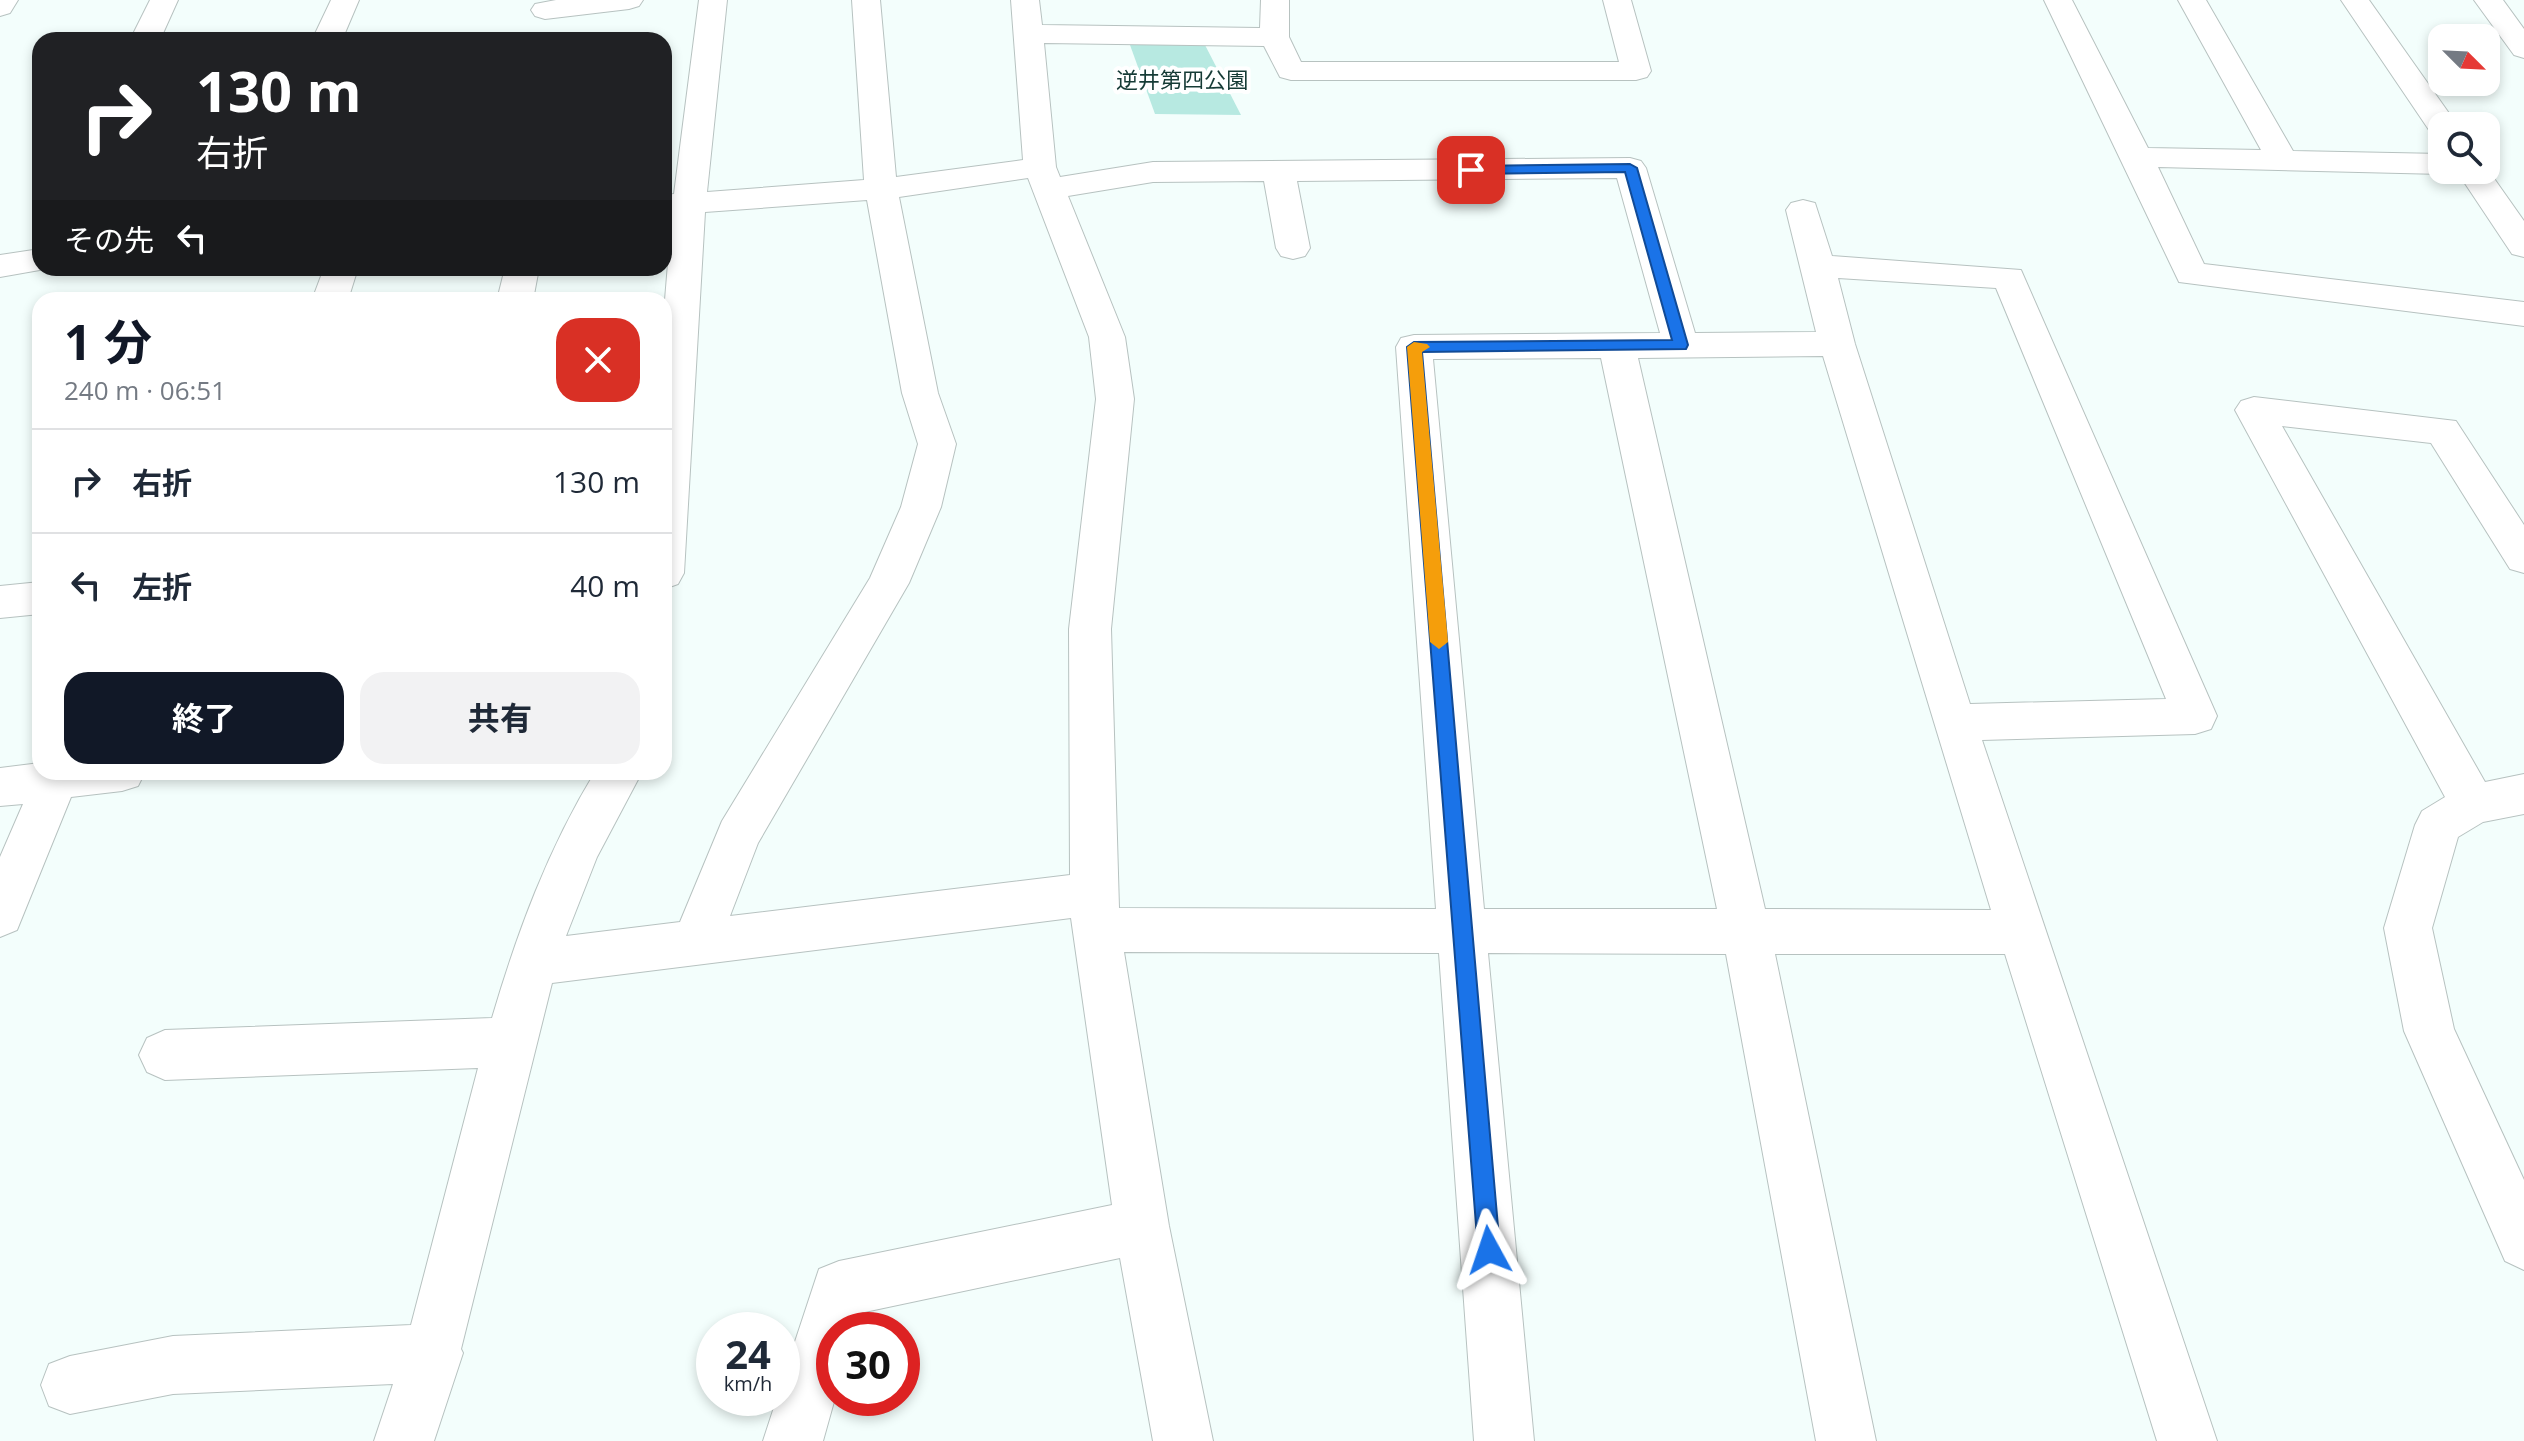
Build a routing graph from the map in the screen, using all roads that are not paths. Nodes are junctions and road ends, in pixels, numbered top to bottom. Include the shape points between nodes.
1 (4, 0) edge
2 (164, 0) edge
3 (345, 0) edge
4 (629, 0) edge
5 (713, 0) edge
6 (866, 0) edge
7 (1275, 0) edge
8 (1617, 0) edge
9 (2058, 0) edge
10 (2192, 0) edge
11 (2355, 0) edge
12 (2488, 0) edge
13 (538, 5) edge
14 (0, 7) edge
15 (1027, 17) edge
16 (149, 32) edge
17 (331, 32) edge
18 (564, 32) edge
19 (1274, 37) junction
20 (2524, 49) edge
21 (2432, 112) edge
22 (2137, 157) junction
23 (2283, 161) junction
24 (2428, 164) edge
25 (1279, 172) junction
26 (1043, 178) junction
27 (2482, 184) edge
28 (881, 189) junction
29 (677, 204) edge
30 (1803, 210) dead end
31 (2524, 246) edge
32 (1293, 248) dead end
33 (32, 261) edge
34 (0, 266) edge
35 (1817, 266) junction
36 (2524, 314) edge
37 (1837, 344) junction
38 (1681, 345) junction
39 (672, 346) edge
40 (1617, 346) junction
41 (2524, 558) edge
42 (32, 599) edge
43 (0, 602) edge
44 (1954, 723) junction
45 (55, 780) joint
46 (614, 780) edge
47 (0, 787) edge
48 (2524, 794) edge
49 (2473, 804) junction
50 (1095, 912) junction
51 (0, 915) edge
52 (1464, 931) junction
53 (1746, 932) junction
54 (2022, 932) junction
55 (696, 943) junction
56 (532, 963) junction
57 (510, 1042) junction
58 (165, 1055) dead end
59 (2508, 1171) edge
60 (1142, 1226) junction
61 (2524, 1242) edge
62 (434, 1353) junction
63 (70, 1385) dead end
64 (404, 1441) edge
65 (793, 1441) edge
66 (1183, 1441) edge
67 (1504, 1441) edge
68 (1846, 1441) edge
69 (2187, 1441) edge

1 - 14 street
2 - 16 street
3 - 17 street
4 - 13 street
5 - 29 street
6 - 28 street
7 - 19 street
8 - 19 street via 1636,71 1291,71
9 - 22 street
10 - 23 street
11 - 21 street
12 - 20 street
13 - 18 street via 565,26
15 - 19 street
15 - 26 street
22 - 23 street
22 - 36 street via 2191,274
23 - 24 street
25 - 26 street
25 - 32 street
25 - 38 street via 1630,168
26 - 28 street
26 - 50 street via 1107,337 1115,399 1090,629
27 - 31 street
28 - 29 street
28 - 55 street via 920,393 937,444 921,507 888,583 738,835
29 - 39 street
30 - 35 street
33 - 34 street
35 - 37 street
35 - 44 street via 2009,278 2195,716
37 - 38 street
37 - 44 street
38 - 40 street
40 - 52 street via 1414,347
40 - 53 street
41 - 49 street via 2443,431 2254,410
42 - 43 street
44 - 54 street
45 - 47 street
45 - 51 street
46 - 56 street via 590,817
48 - 49 street
49 - 59 street via 2438,825 2408,928 2429,1031
50 - 52 street
50 - 55 street
50 - 60 street
52 - 53 street
52 - 67 street
53 - 54 street
53 - 68 street
54 - 69 street
55 - 56 street
56 - 57 street
57 - 58 street
57 - 62 street
59 - 61 street
60 - 65 street via 839,1289
60 - 66 street
62 - 63 street via 173,1365
62 - 64 street

